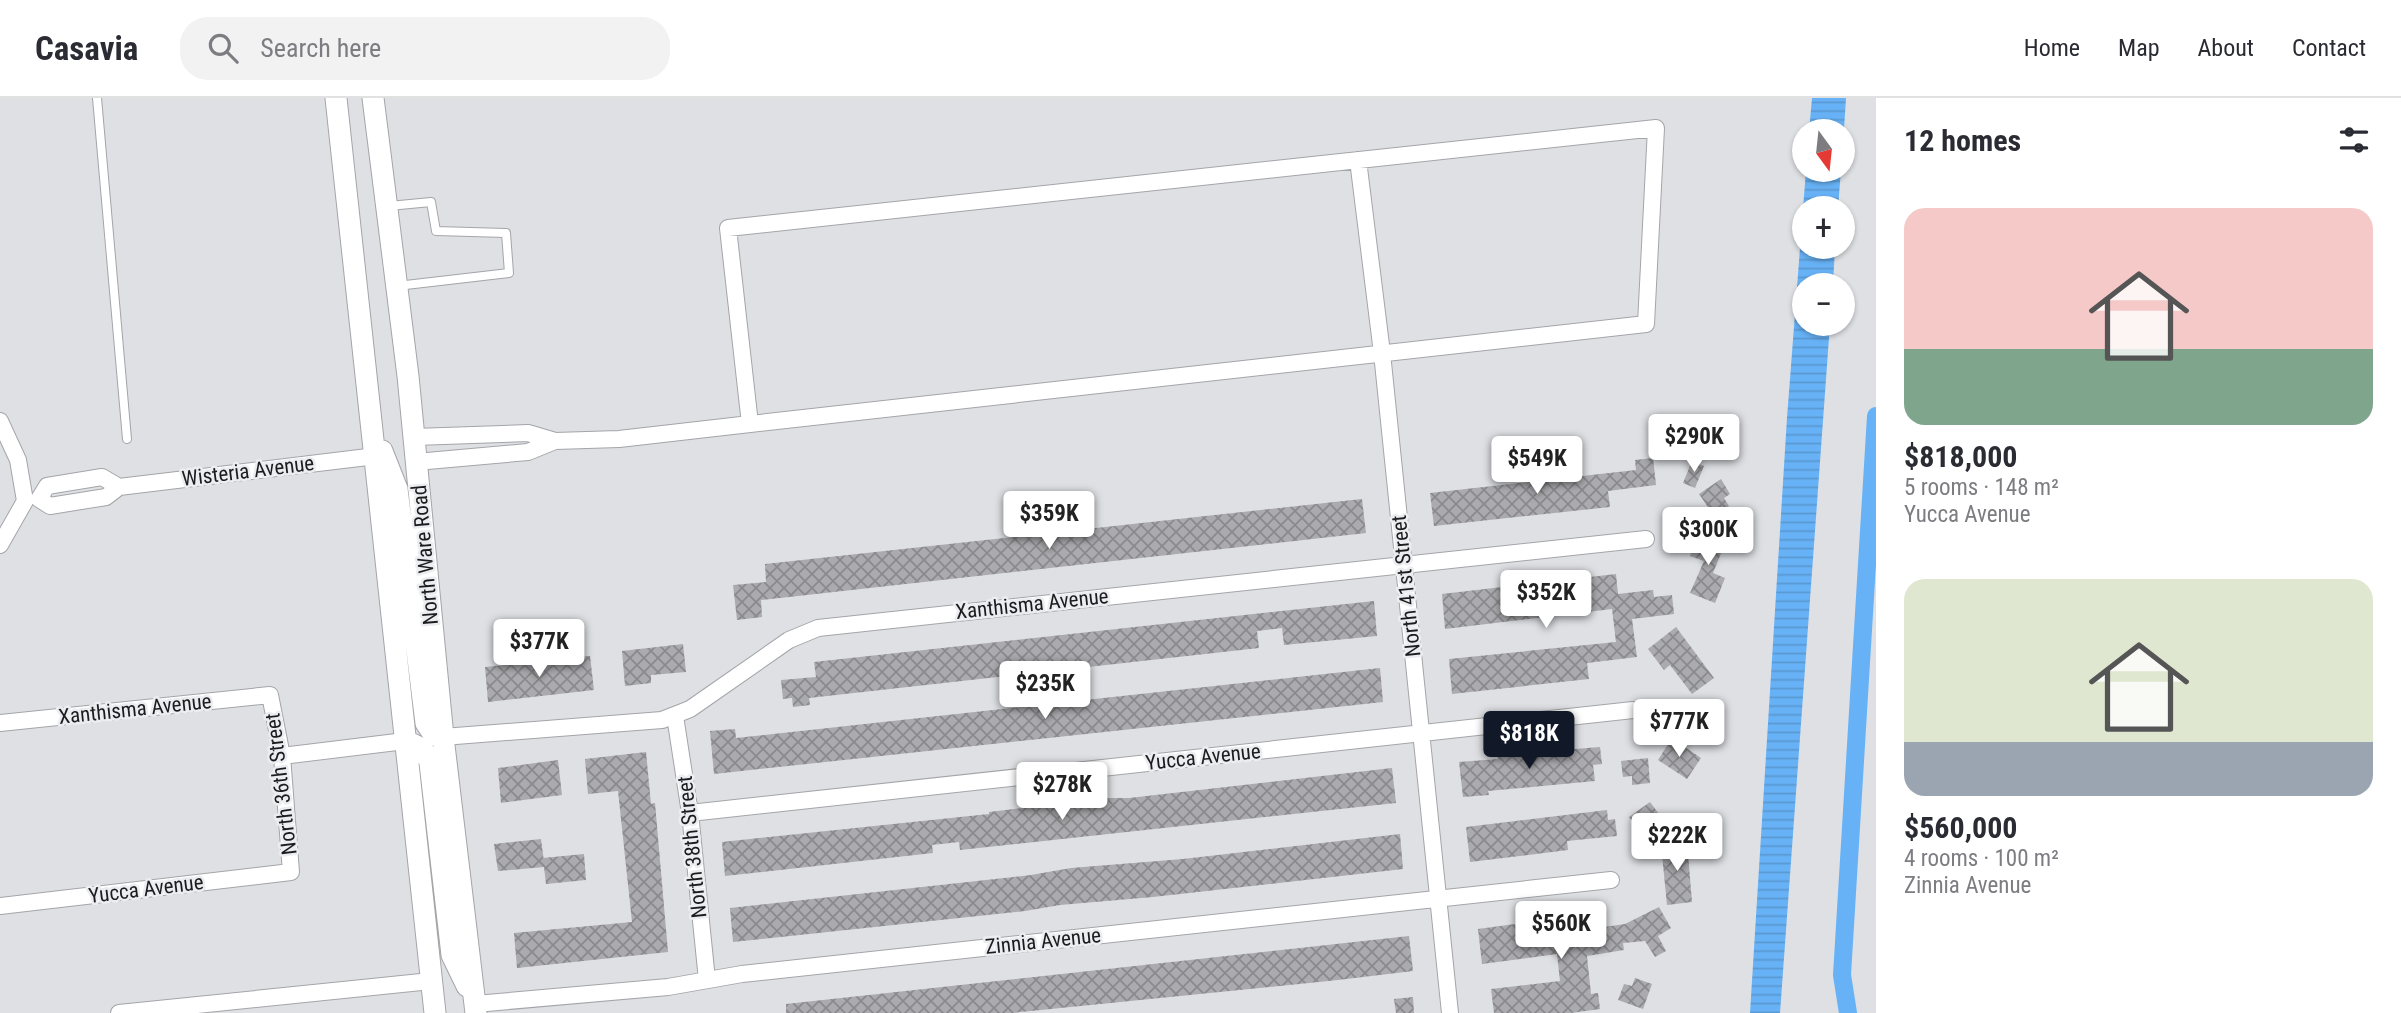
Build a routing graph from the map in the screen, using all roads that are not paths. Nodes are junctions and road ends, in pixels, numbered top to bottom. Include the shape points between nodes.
1 (97, 98) edge
2 (336, 98) edge
3 (373, 98) edge
4 (1358, 160) junction
5 (387, 206) junction
6 (397, 286) junction
7 (1382, 353) junction
8 (0, 421) edge
9 (750, 424) junction
10 (373, 427) junction
11 (482, 435) junction
12 (414, 437) junction
13 (127, 439) dead end
14 (555, 441) junction
15 (376, 456) junction
16 (482, 456) junction
17 (416, 461) junction
18 (32, 500) junction
19 (1646, 539) dead end
20 (0, 545) edge
21 (1404, 564) junction
22 (270, 695) joint
23 (1633, 710) dead end
24 (675, 716) junction
25 (0, 723) edge
26 (1422, 734) junction
27 (443, 737) junction
28 (405, 741) junction
29 (282, 756) junction
30 (690, 813) junction
31 (291, 872) joint
32 (1611, 880) dead end
33 (1437, 899) junction
34 (0, 906) edge
35 (707, 980) junction
36 (431, 981) junction
37 (475, 1009) edge
38 (119, 1013) edge
39 (435, 1013) edge
40 (1450, 1013) edge

1 - 13 lane
2 - 10 main road, North Ware Road
3 - 5 main road, North Ware Road
4 - 7 street, North 41st Street
4 - 7 street via 1656,128 1646,324
4 - 9 street via 727,228
5 - 6 main road, North Ware Road
5 - 6 lane via 432,202 436,231 506,233 509,273
6 - 12 main road, North Ware Road
7 - 9 street
7 - 21 street, North 41st Street
8 - 18 street
9 - 14 street via 619,439
10 - 15 main road, North Ware Road
10 - 27 main road via 397,489 426,723 434,735
11 - 12 street
11 - 14 street via 528,433
11 - 16 street
12 - 17 main road, North Ware Road
14 - 16 street via 528,453
15 - 18 street, Wisteria Avenue via 119,487 102,477 47,486
15 - 28 main road, North Ware Road
16 - 17 street
17 - 27 main road, North Ware Road
18 - 20 street
19 - 21 street, Xanthisma Avenue
21 - 24 street, Xanthisma Avenue via 818,628 789,640
21 - 26 street, North 41st Street
22 - 25 street, Xanthisma Avenue
22 - 29 street, North 36th Street
23 - 26 street, Yucca Avenue
24 - 27 street, Xanthisma Avenue
24 - 30 street, North 38th Street
26 - 30 street, Yucca Avenue
26 - 33 street, North 41st Street
27 - 37 main road, North Ware Road
28 - 29 street
28 - 36 main road, North Ware Road
28 - 37 main road via 428,755 452,955
29 - 31 street, North 36th Street
30 - 35 street, North 38th Street
31 - 34 street, Yucca Avenue
32 - 33 street, Zinnia Avenue
33 - 35 street, Zinnia Avenue
33 - 40 street, North 41st Street
35 - 37 street, Zinnia Avenue
36 - 38 street
36 - 39 main road, North Ware Road

